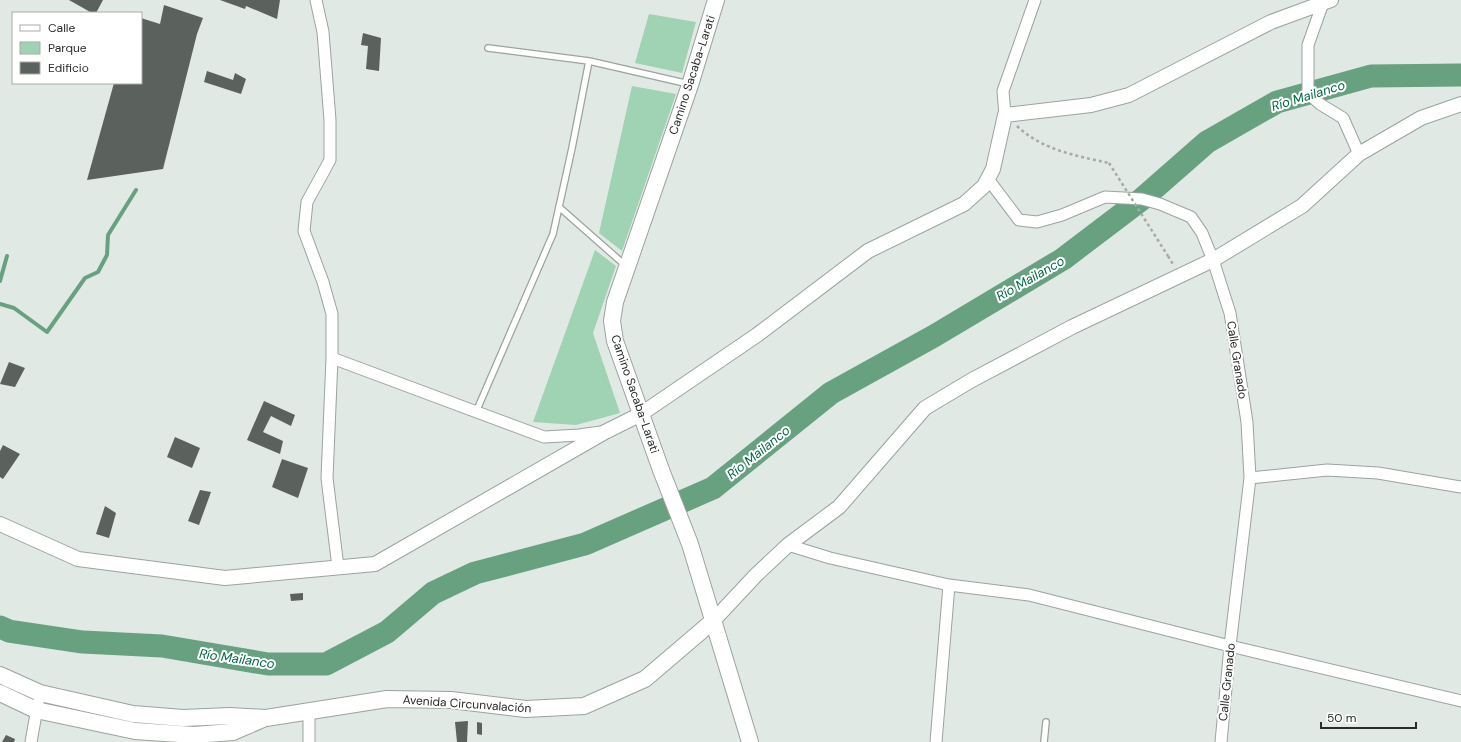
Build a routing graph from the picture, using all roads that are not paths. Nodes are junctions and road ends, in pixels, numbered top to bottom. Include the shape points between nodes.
1 (316, 0) edge
2 (716, 0) edge
3 (1035, 0) edge
4 (1326, 1) edge
5 (488, 48) dead end
6 (589, 61) junction
7 (690, 84) junction
8 (1461, 104) edge
9 (1005, 115) junction
10 (1359, 154) junction
11 (988, 179) junction
12 (559, 207) junction
13 (1213, 260) junction
14 (627, 267) junction
15 (332, 358) junction
16 (476, 412) junction
17 (641, 414) junction
18 (604, 432) junction
19 (1250, 478) junction
20 (1461, 487) edge
21 (0, 524) edge
22 (788, 545) junction
23 (338, 567) junction
24 (950, 585) junction
25 (713, 621) junction
26 (1230, 646) junction
27 (0, 675) edge
28 (0, 693) edge
29 (40, 693) junction
30 (1461, 701) edge
31 (36, 710) junction
32 (309, 711) junction
33 (266, 718) junction
34 (1046, 722) dead end
35 (31, 742) edge
36 (309, 742) edge
37 (750, 742) edge
38 (936, 742) edge
39 (1044, 742) edge
40 (1221, 742) edge

1 - 15 street via 323,32 330,120 330,160 307,202 304,231 332,314
2 - 7 main road, Camino Sacaba-Larati
3 - 9 street via 1003,91
4 - 9 street via 1271,22 1129,96 1091,104
4 - 10 street via 1308,45 1308,93 1343,118
5 - 6 lane
6 - 7 lane
6 - 12 lane
7 - 14 main road, Camino Sacaba-Larati
8 - 10 street via 1421,118
9 - 11 street via 993,169
10 - 13 street via 1302,206
11 - 13 street, Calle Granado via 1018,220 1037,222 1062,215 1105,196 1160,204 1191,217 1202,233
11 - 17 street via 964,204 868,251 757,335
12 - 14 lane
12 - 16 lane via 553,234
13 - 19 street, Calle Granado via 1230,313 1247,422
13 - 22 street via 1072,327 925,408 840,507
14 - 17 main road, Camino Sacaba-Larati via 615,302 612,321 615,341
15 - 16 street
15 - 23 street via 327,478
16 - 18 street via 544,437
17 - 18 street
17 - 25 main road, Camino Sacaba-Larati via 690,544
18 - 23 street via 375,564
19 - 20 street via 1327,470 1378,473
19 - 26 street, Calle Granado
21 - 23 street via 78,559 225,578
22 - 24 street via 830,558
22 - 25 street
24 - 26 street via 1029,595
24 - 38 street
25 - 32 main road, Avenida Circunvalación via 645,679 584,706 526,709 451,700 387,699
25 - 37 main road, Camino Sacaba-Larati
26 - 30 street
26 - 40 street, Calle Granado
27 - 29 main road, Avenida Circunvalación
28 - 31 main road, Avenida Circunvalación
29 - 31 street
29 - 33 main road, Avenida Circunvalación via 133,714 183,718
31 - 33 main road, Avenida Circunvalación via 135,731 194,735 233,732
31 - 35 street
32 - 33 main road, Avenida Circunvalación
32 - 36 street
34 - 39 lane

